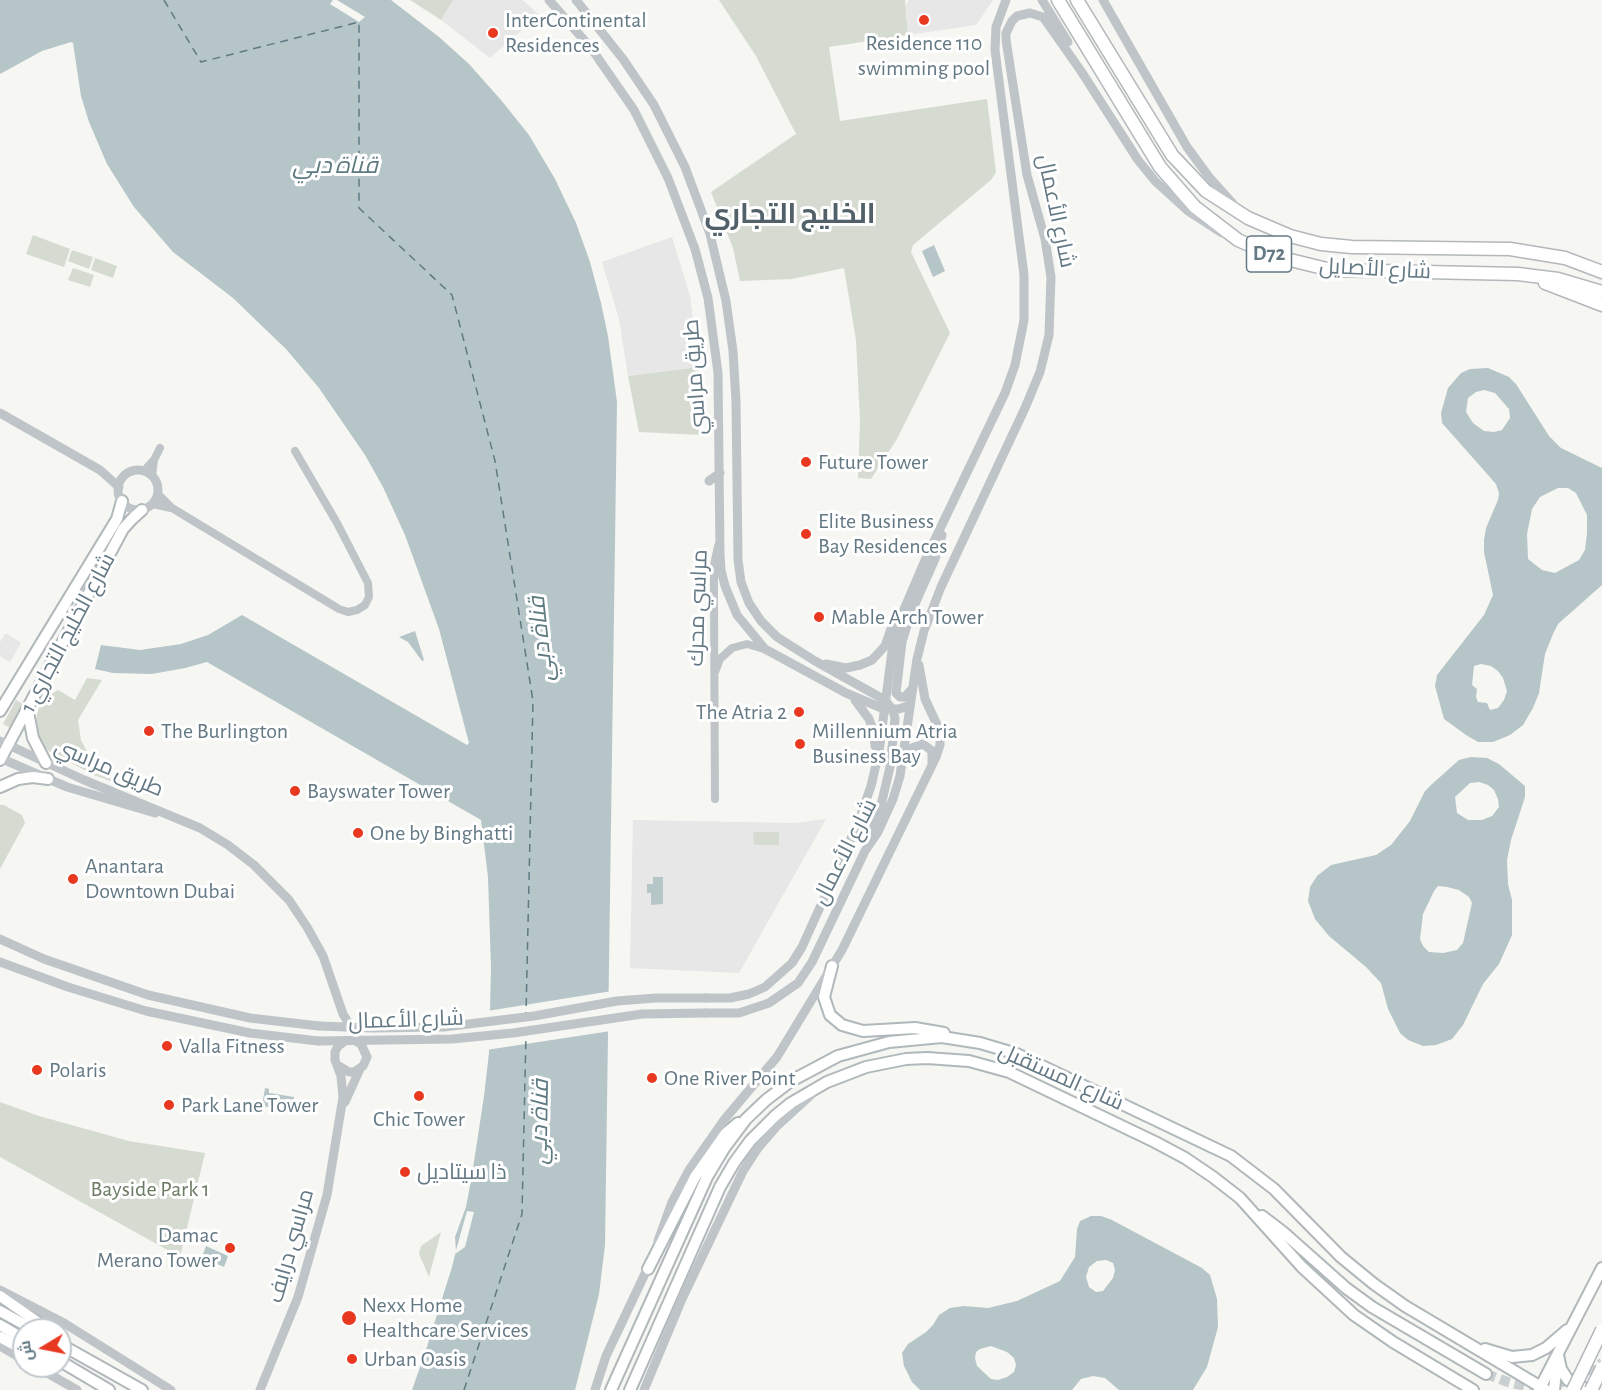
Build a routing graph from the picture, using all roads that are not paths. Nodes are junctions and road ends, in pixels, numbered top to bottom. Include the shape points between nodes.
1 (549, 0) edge
2 (576, 0) edge
3 (1006, 0) edge
4 (1042, 0) edge
5 (1059, 0) edge
6 (1077, 0) edge
7 (1103, 0) edge
8 (1050, 18) junction
9 (1248, 218) junction
10 (1238, 240) junction
11 (1600, 270) edge
12 (1518, 274) junction
13 (1602, 292) edge
14 (1602, 305) edge
15 (0, 413) edge
16 (160, 448) dead end
17 (295, 451) dead end
18 (100, 470) junction
19 (720, 473) junction
20 (148, 474) junction
21 (124, 476) junction
22 (709, 481) dead end
23 (119, 487) junction
24 (158, 494) junction
25 (122, 501) junction
26 (148, 507) junction
27 (172, 508) junction
28 (945, 518) junction
29 (719, 539) junction
30 (926, 558) junction
31 (919, 647) junction
32 (765, 649) junction
33 (815, 661) junction
34 (713, 679) junction
35 (18, 680) junction
36 (913, 685) junction
37 (846, 693) junction
38 (0, 694) edge
39 (910, 705) junction
40 (887, 707) junction
41 (0, 711) edge
42 (28, 712) junction
43 (4, 743) edge
44 (0, 759) edge
45 (46, 763) junction
46 (932, 763) junction
47 (902, 764) junction
48 (875, 771) junction
49 (48, 780) junction
50 (0, 787) edge
51 (715, 800) dead end
52 (170, 816) junction
53 (865, 851) junction
54 (0, 939) edge
55 (0, 962) edge
56 (832, 966) junction
57 (343, 1014) junction
58 (961, 1040) junction
59 (361, 1044) junction
60 (338, 1046) junction
61 (339, 1066) junction
62 (360, 1069) junction
63 (827, 1082) junction
64 (343, 1107) junction
65 (746, 1119) junction
66 (1251, 1209) junction
67 (1602, 1268) edge
68 (648, 1269) junction
69 (0, 1290) edge
70 (0, 1296) edge
71 (30, 1305) junction
72 (50, 1305) dead end
73 (32, 1318) edge
74 (1573, 1325) junction
75 (1602, 1330) edge
76 (1467, 1344) junction
77 (72, 1345) edge
78 (72, 1350) edge
79 (1558, 1355) junction
80 (72, 1367) edge
81 (1602, 1368) edge
82 (108, 1370) junction
83 (72, 1373) edge
84 (1486, 1374) tunnel mouth
85 (56, 1378) edge
86 (99, 1384) junction
87 (614, 1385) edge
88 (630, 1389) edge
89 (1542, 1389) edge
90 (1602, 1389) edge
91 (77, 1390) edge
92 (110, 1390) edge
93 (142, 1390) edge
94 (171, 1390) edge
95 (260, 1390) edge
96 (595, 1390) edge
97 (644, 1390) edge
98 (1473, 1390) edge
99 (1554, 1390) edge
100 (1573, 1390) edge
101 (1592, 1390) edge

1 - 19 street, طريق مراسي via 606,68 634,110 687,225 709,306 718,373
2 - 33 street, طريق مراسي via 623,58 654,105 703,212 722,278 733,351 741,582 749,603 769,630
3 - 28 street, شارع الأعمال via 996,27 994,50 1024,275 1024,320 1008,386
4 - 8 street
5 - 10 main road, شارع الأصايل / D72 via 1160,167 1195,207
6 - 9 main road, شارع الأصايل / D72 via 1172,155 1206,191
7 - 9 street via 1187,147
8 - 10 street via 1126,144 1155,180 1199,220
8 - 31 street, شارع الأعمال via 1030,13 1017,16 1008,26 1006,40 1027,175 1049,258 1051,306 1045,354 1033,390 941,587
9 - 11 main road, شارع الأصايل / D72 via 1290,236 1336,246 1510,249 1565,258
10 - 12 main road, شارع الأصايل / D72 via 1293,262 1331,270
12 - 13 main road, شارع الأصايل / D72 via 1558,279
12 - 14 main road
15 - 18 street
16 - 20 street
17 - 27 street via 368,583 367,601 357,610 339,609
18 - 21 street
18 - 23 street
19 - 22 street
19 - 29 street, طريق مراسي
20 - 21 street via 134,471
20 - 24 street via 157,484
21 - 23 street
23 - 25 street
24 - 26 street
24 - 27 street
25 - 26 street via 129,508
25 - 35 main road, شارع الخليج التجاري 1 via 117,519
26 - 27 street
26 - 42 main road, شارع الخليج التجاري 1 via 123,529
28 - 30 street, شارع الأعمال
28 - 36 street via 935,559 905,632 897,695 908,696
29 - 32 street, طريق مراسي via 721,570 730,600 746,628
29 - 34 street, مراسي محرك via 714,574
30 - 33 street via 877,656 846,668
30 - 40 street, شارع الأعمال via 896,631
31 - 36 street, شارع الأعمال
31 - 46 street via 923,690 940,731
32 - 34 street, مراسي محرك via 747,645 732,648 720,659
32 - 37 street, طريق مراسي
33 - 40 street, طريق مراسي
34 - 51 street, مراسي محرك
35 - 38 main road
35 - 41 main road, شارع الخليج التجاري 1
36 - 39 street, شارع الأعمال
37 - 40 street, طريق مراسي
37 - 48 street via 872,725
39 - 40 street
39 - 47 street, شارع الأعمال
40 - 48 street, شارع الأعمال
40 - 53 street via 895,719 890,767
42 - 43 main road, شارع الخليج التجاري 1
42 - 45 main road via 35,745
43 - 44 main road, شارع الخليج التجاري 1
43 - 45 street, طريق مراسي
44 - 49 street, طريق مراسي
45 - 52 street, طريق مراسي
46 - 47 street via 930,748 919,744
46 - 56 street via 862,912
47 - 53 street, شارع الأعمال via 889,810
48 - 54 street, شارع الأعمال, bridge via 858,823 792,963 765,987 730,998 617,1001 444,1027 319,1026 250,1018 148,995 44,959
49 - 50 main road via 25,777
49 - 52 street, طريق مراسي
52 - 57 street via 228,844 278,888 315,941
53 - 55 street, شارع الأعمال, bridge via 798,983 758,1008 739,1013 642,1014 452,1039 318,1041 250,1033 146,1011
56 - 58 main road via 824,997 830,1015 842,1024 863,1031 925,1029
56 - 68 street via 777,1058 688,1170
57 - 59 street
57 - 60 street
58 - 65 main road, شارع المستقبل via 907,1039 838,1056 791,1081
58 - 76 main road, شارع المستقبل via 1034,1061 1231,1156 1274,1189 1359,1273
59 - 60 street via 349,1040
59 - 62 street via 367,1057
60 - 61 street via 335,1056
61 - 62 street via 349,1072
61 - 64 street, مراسي درايف
62 - 64 street, مراسي درايف
63 - 66 main road, شارع المستقبل via 866,1067 906,1059 948,1059 989,1066 1029,1079 1170,1149 1213,1177
63 - 88 main road, شارع المستقبل via 775,1116 734,1163 714,1199
63 - 97 street via 776,1126 743,1171
64 - 95 street, مراسي درايف via 327,1195 307,1270
65 - 68 main road via 726,1133 701,1167
65 - 87 main road, شارع المستقبل via 707,1177
66 - 84 main road via 1276,1225 1372,1307
66 - 98 main road, شارع المستقبل via 1302,1267 1348,1310
67 - 74 main road
68 - 96 street via 606,1356
69 - 71 street
70 - 73 main road
71 - 72 street
71 - 94 street
74 - 76 main road via 1546,1348 1522,1357
74 - 79 main road
75 - 100 main road, bridge
76 - 89 main road, شارع المستقبل
77 - 82 main road
78 - 82 main road
79 - 89 main road
79 - 99 main road
79 - 101 main road via 1568,1380
80 - 86 main road
81 - 101 main road, bridge
82 - 93 main road
83 - 86 main road
85 - 91 street
86 - 92 main road
90 - 101 main road

